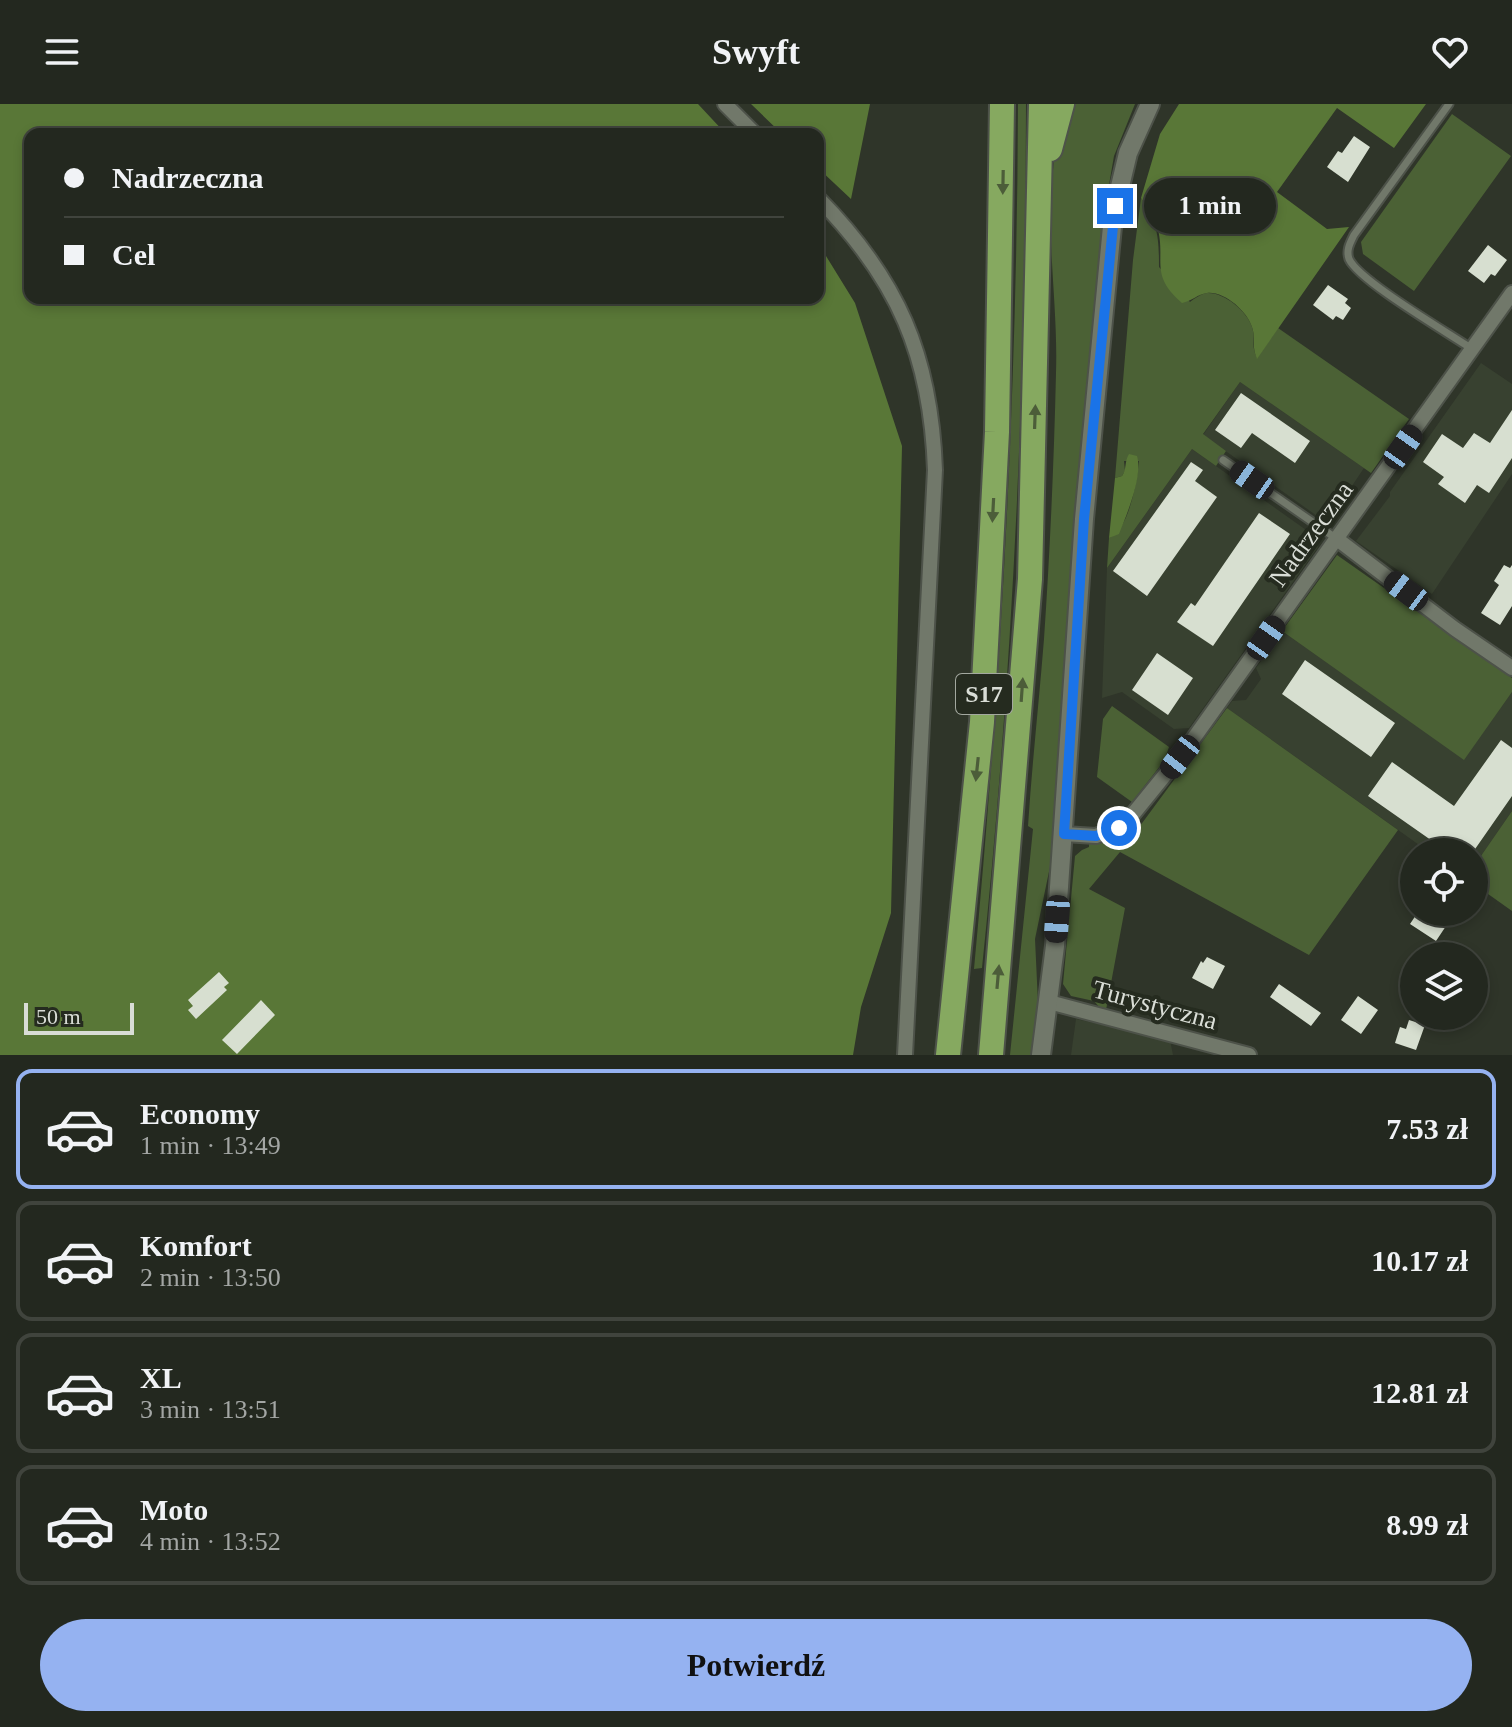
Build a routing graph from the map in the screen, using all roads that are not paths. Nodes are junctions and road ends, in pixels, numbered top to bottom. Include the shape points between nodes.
1 (725, 104) edge
2 (1002, 104) edge
3 (1041, 104) edge
4 (1062, 104) edge
5 (1150, 104) edge
6 (1449, 104) edge
7 (749, 128) edge
8 (1041, 186) junction
9 (824, 204) edge
10 (1512, 293) edge
11 (1472, 349) junction
12 (1223, 460) dead end
13 (1337, 539) junction
14 (1512, 668) edge
15 (1064, 834) junction
16 (1049, 1002) junction
17 (905, 1055) edge
18 (948, 1055) edge
19 (991, 1055) edge
20 (1041, 1055) edge
21 (1249, 1055) edge

1 - 7 street
2 -> 18 highway, S17 via 997,432 982,722
3 - 8 highway, S17
4 - 8 highway
5 - 15 street via 1128,153 1113,216 1084,519
6 - 11 lane via 1354,235 1348,254 1366,278
19 -> 8 highway, S17 via 1030,579
9 - 17 street via 881,274 905,318 934,423
10 - 11 street, Nadrzeczna
11 - 13 street, Nadrzeczna
12 - 13 lane
13 - 14 street
13 - 15 street, Nadrzeczna via 1130,821 1103,834
15 - 16 street
16 - 20 street
16 - 21 street, Turystyczna

